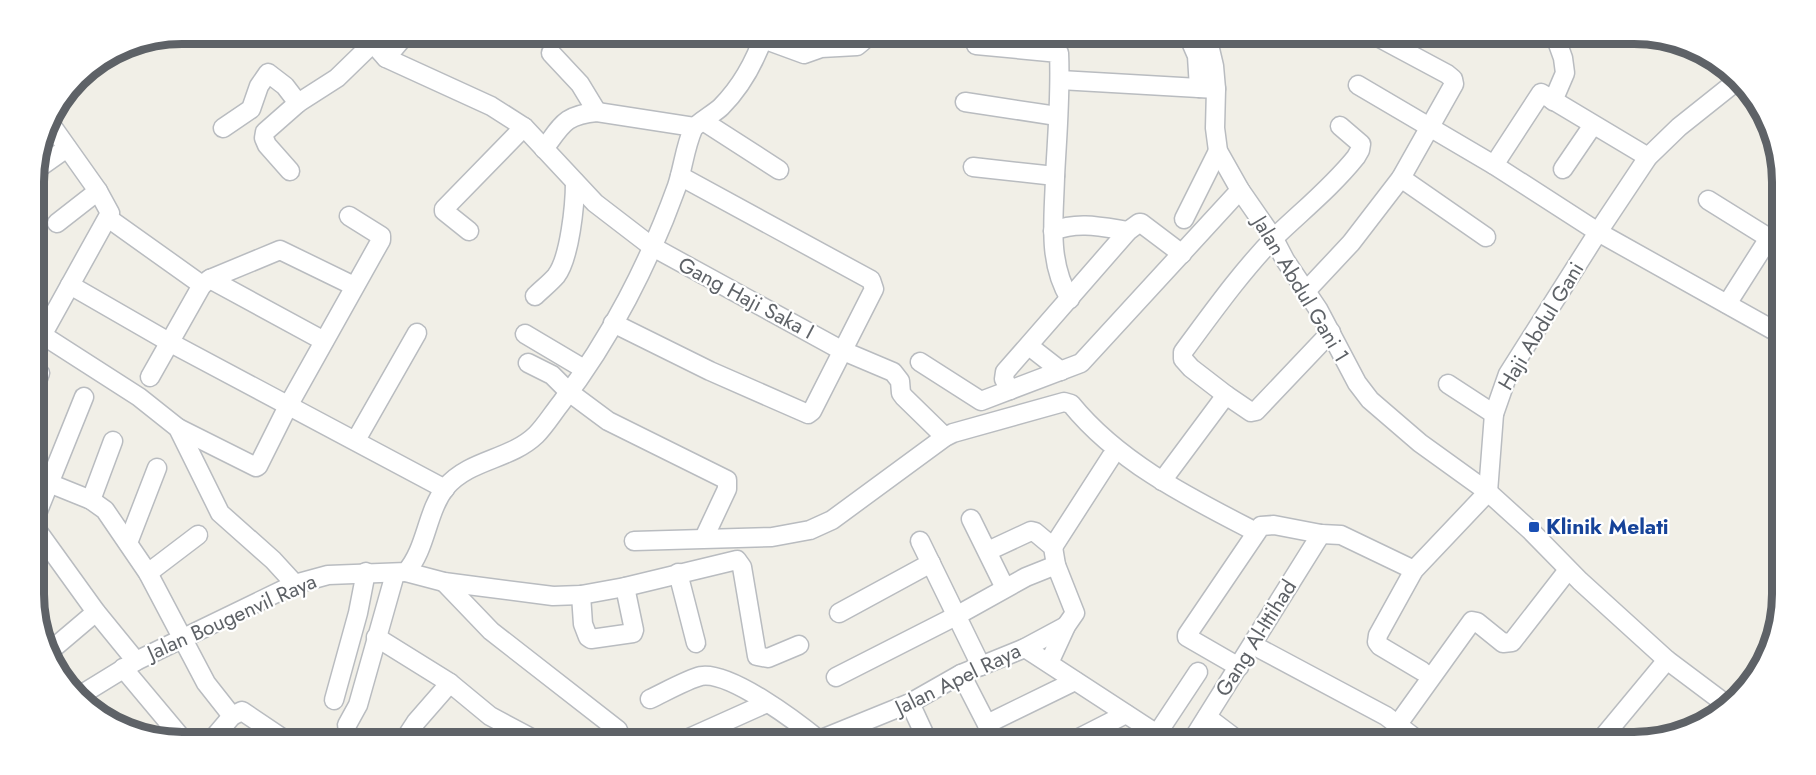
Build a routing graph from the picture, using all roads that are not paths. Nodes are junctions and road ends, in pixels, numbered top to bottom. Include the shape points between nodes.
1 (364, 44) edge
2 (373, 44) edge
3 (397, 44) edge
4 (760, 44) edge
5 (781, 44) edge
6 (818, 44) edge
7 (1204, 44) edge
8 (1390, 44) edge
9 (1558, 44) edge
10 (976, 45) dead end
11 (551, 53) dead end
12 (386, 57) junction
13 (1060, 80) junction
14 (1358, 84) dead end
15 (1732, 84) edge
16 (1208, 88) junction
17 (1553, 101) junction
18 (964, 102) dead end
19 (298, 103) junction
20 (597, 112) junction
21 (1058, 116) junction
22 (699, 124) junction
23 (1593, 125) junction
24 (1340, 126) dead end
25 (524, 127) junction
26 (1430, 127) junction
27 (223, 128) dead end
28 (54, 129) edge
29 (67, 148) junction
30 (544, 149) junction
31 (1218, 151) junction
32 (1648, 157) junction
33 (45, 164) edge
34 (1494, 165) junction
35 (973, 167) dead end
36 (1563, 169) dead end
37 (779, 170) dead end
38 (290, 171) dead end
39 (680, 176) junction
40 (1055, 176) junction
41 (1401, 178) junction
42 (575, 182) junction
43 (1240, 190) junction
44 (98, 191) junction
45 (1708, 200) dead end
46 (349, 216) dead end
47 (108, 218) junction
48 (1184, 219) dead end
49 (57, 223) dead end
50 (469, 231) dead end
51 (1053, 231) junction
52 (1128, 231) junction
53 (1598, 232) junction
54 (1486, 237) dead end
55 (1274, 238) junction
56 (1772, 241) edge
57 (651, 246) junction
58 (1772, 249) edge
59 (1182, 254) junction
60 (206, 282) junction
61 (70, 285) junction
62 (354, 286) junction
63 (1306, 291) junction
64 (535, 296) dead end
65 (1070, 299) junction
66 (1727, 304) junction
67 (613, 323) junction
68 (1772, 326) edge
69 (1331, 332) junction
70 (417, 333) dead end
71 (525, 334) dead end
72 (324, 341) junction
73 (169, 342) junction
74 (1029, 346) junction
75 (841, 350) junction
76 (920, 362) dead end
77 (528, 363) dead end
78 (584, 369) junction
79 (1061, 371) junction
80 (150, 377) dead end
81 (1448, 384) dead end
82 (1010, 390) junction
83 (569, 392) junction
84 (1226, 395) junction
85 (84, 397) dead end
86 (288, 406) junction
87 (1494, 414) junction
88 (178, 428) junction
89 (945, 437) junction
90 (356, 440) junction
91 (112, 441) dead end
92 (1111, 457) dead end
93 (157, 468) dead end
94 (44, 473) edge
95 (44, 480) edge
96 (1162, 481) junction
97 (445, 489) junction
98 (1488, 492) junction
99 (91, 500) junction
100 (971, 519) dead end
101 (1256, 532) junction
102 (1321, 534) junction
103 (198, 535) dead end
104 (704, 538) junction
105 (44, 540) edge
106 (634, 541) dead end
107 (920, 541) dead end
108 (128, 543) junction
109 (988, 551) junction
110 (1054, 556) junction
111 (931, 563) junction
112 (1414, 570) junction
113 (1568, 570) junction
114 (366, 572) junction
115 (148, 573) junction
116 (400, 573) junction
117 (678, 573) junction
118 (444, 582) junction
119 (295, 584) junction
120 (625, 587) junction
121 (1005, 588) junction
122 (581, 595) junction
123 (96, 612) junction
124 (839, 613) dead end
125 (956, 616) junction
126 (1066, 626) junction
127 (376, 637) junction
128 (183, 639) junction
129 (696, 643) dead end
130 (799, 645) dead end
131 (1252, 645) junction
132 (54, 647) edge
133 (1024, 648) junction
134 (1667, 660) junction
135 (1049, 663) junction
136 (130, 664) junction
137 (981, 666) junction
138 (1239, 667) junction
139 (1422, 671) dead end
140 (1198, 672) dead end
141 (961, 674) junction
142 (836, 677) dead end
143 (1075, 681) junction
144 (450, 683) junction
145 (86, 692) edge
146 (650, 699) dead end
147 (334, 700) dead end
148 (1721, 701) edge
149 (767, 703) junction
150 (910, 703) junction
151 (1126, 714) junction
152 (232, 717) junction
153 (1207, 717) junction
154 (987, 724) junction
155 (1398, 724) junction
156 (347, 725) dead end
157 (923, 731) edge
158 (991, 731) edge
159 (1092, 731) edge
160 (1148, 731) edge
161 (1161, 731) edge
162 (1198, 731) edge
163 (1226, 731) edge
164 (1407, 731) edge
165 (1608, 731) edge
166 (179, 732) edge
167 (219, 732) edge
168 (273, 732) edge
169 (410, 732) edge
170 (520, 732) edge
171 (618, 732) edge
172 (703, 732) edge
173 (806, 732) edge
174 (865, 732) edge

1 - 19 street via 337,78
2 - 12 street, Gang Haji Saka I
3 - 12 street
4 - 22 street via 736,90 721,108
5 - 6 street via 802,54
7 - 16 street, Jalan Abdul Gani 1 via 1210,49 1214,66
8 - 26 street via 1453,79 1454,84
9 - 17 street via 1565,73
10 - 13 street via 1057,51
11 - 20 street via 580,84
12 - 25 street, Gang Haji Saka I via 491,106
13 - 16 street
13 - 21 street
14 - 26 street
15 - 32 street, Haji Abdul Gani
16 - 31 street, Jalan Abdul Gani 1
17 - 23 street
17 - 34 street via 1543,93 1537,96
18 - 21 street
19 - 27 street via 268,73 251,109
19 - 38 street via 264,138
20 - 22 street
20 - 30 street via 567,119
21 - 40 street
22 - 37 street
22 - 39 street
23 - 32 street
23 - 36 street
24 - 55 street via 1357,139 1360,150 1349,166
25 - 30 street, Gang Haji Saka I
25 - 50 street via 444,209
26 - 34 street
26 - 41 street
28 - 29 street
29 - 33 street
29 - 44 street
30 - 42 street, Gang Haji Saka I
31 - 43 street, Jalan Abdul Gani 1
31 - 48 street
32 - 53 street, Haji Abdul Gani
34 - 53 street
35 - 40 street
39 - 57 street
39 - 75 street via 872,280 874,289
40 - 51 street
41 - 54 street
41 - 63 street via 1352,243
42 - 57 street, Gang Haji Saka I via 607,213
42 - 64 street via 573,217 560,268
43 - 55 street, Jalan Abdul Gani 1
43 - 59 street
44 - 47 street via 109,209
44 - 49 street
45 - 56 street
46 - 62 street via 381,238
47 - 60 street
47 - 61 street
51 - 52 street via 1081,224
51 - 65 street via 1059,278
52 - 59 street via 1141,223
52 - 65 street
53 - 66 street
53 - 87 street, Haji Abdul Gani via 1508,374
55 - 63 street, Jalan Abdul Gani 1
55 - 84 street via 1183,352 1191,368
57 - 67 street
57 - 75 street, Gang Haji Saka I
58 - 66 street
59 - 79 street via 1084,360
60 - 62 street via 280,250
60 - 72 street
60 - 73 street
61 - 73 street
61 - 88 street via 44,336 139,397
62 - 72 street
63 - 69 street, Jalan Abdul Gani 1
65 - 74 street
66 - 68 street
67 - 75 street via 808,414
67 - 78 street
69 - 84 street via 1256,411
69 - 98 street, Jalan Abdul Gani 1 via 1370,400 1420,443
70 - 90 street
71 - 78 street
72 - 86 street
73 - 80 street
73 - 86 street
74 - 79 street
74 - 82 street via 1005,372
75 - 89 street, Gang Haji Saka I via 898,375 904,397
76 - 82 street via 981,401
77 - 83 street via 552,375
78 - 83 street
79 - 82 street
81 - 87 street
83 - 97 street via 530,440 457,475
83 - 104 street via 608,421 728,480
84 - 96 street
85 - 94 street
86 - 88 street via 257,467
86 - 90 street
87 - 98 street, Haji Abdul Gani
88 - 119 street via 220,513
89 - 96 street via 1064,402
89 - 104 street via 832,520 810,530 772,537
90 - 97 street
91 - 99 street
92 - 110 street
93 - 108 street
95 - 99 street
96 - 101 street
97 - 116 street via 433,508 415,561
98 - 112 street
98 - 113 street
99 - 108 street via 105,510
100 - 109 street
101 - 102 street via 1265,524
101 - 138 street via 1187,634
102 - 112 street via 1341,535
102 - 131 street, Gang Al-Ittihad
103 - 115 street
104 - 106 street
105 - 123 street
107 - 111 street
108 - 115 street
109 - 110 street via 1030,531
109 - 121 street
110 - 121 street
110 - 126 street via 1075,613
111 - 124 street
111 - 125 street
112 - 139 street via 1377,642
113 - 134 street
113 - 155 street via 1512,642 1503,643 1472,621
114 - 116 street, Jalan Bougenvil Raya
114 - 119 street, Jalan Bougenvil Raya via 328,574
114 - 147 street
115 - 128 street
116 - 118 street, Jalan Bougenvil Raya
116 - 127 street
117 - 120 street, Jalan Bougenvil Raya
117 - 129 street
117 - 130 street, Jalan Bougenvil Raya via 737,560 742,567 757,656 768,658
118 - 122 street, Jalan Bougenvil Raya via 534,595
118 - 171 street via 491,632
119 - 128 street, Jalan Bougenvil Raya
120 - 122 street, Jalan Bougenvil Raya
120 - 122 street via 633,633 589,638 583,624
121 - 125 street
123 - 132 street
123 - 136 street
125 - 137 street
125 - 142 street
126 - 133 street, Jalan Apel Raya
126 - 135 street
127 - 144 street
127 - 156 street via 358,705
128 - 136 street, Jalan Bougenvil Raya
128 - 152 street via 206,683
131 - 138 street, Gang Al-Ittihad
131 - 155 street
133 - 135 street
133 - 137 street, Jalan Apel Raya
134 - 148 street
134 - 165 street
135 - 143 street
136 - 145 street, Jalan Bougenvil Raya
136 - 166 street
137 - 141 street, Jalan Apel Raya
138 - 153 street, Gang Al-Ittihad
140 - 161 street
141 - 150 street, Jalan Apel Raya
141 - 154 street
143 - 151 street
143 - 154 street
144 - 169 street
144 - 170 street via 490,716
146 - 149 street via 702,676 733,683
149 - 172 street
149 - 173 street
150 - 157 street
150 - 174 street, Jalan Apel Raya
151 - 159 street
151 - 160 street
152 - 167 street
152 - 168 street via 242,711
153 - 162 street, Gang Al-Ittihad
153 - 163 street
154 - 158 street
155 - 164 street

